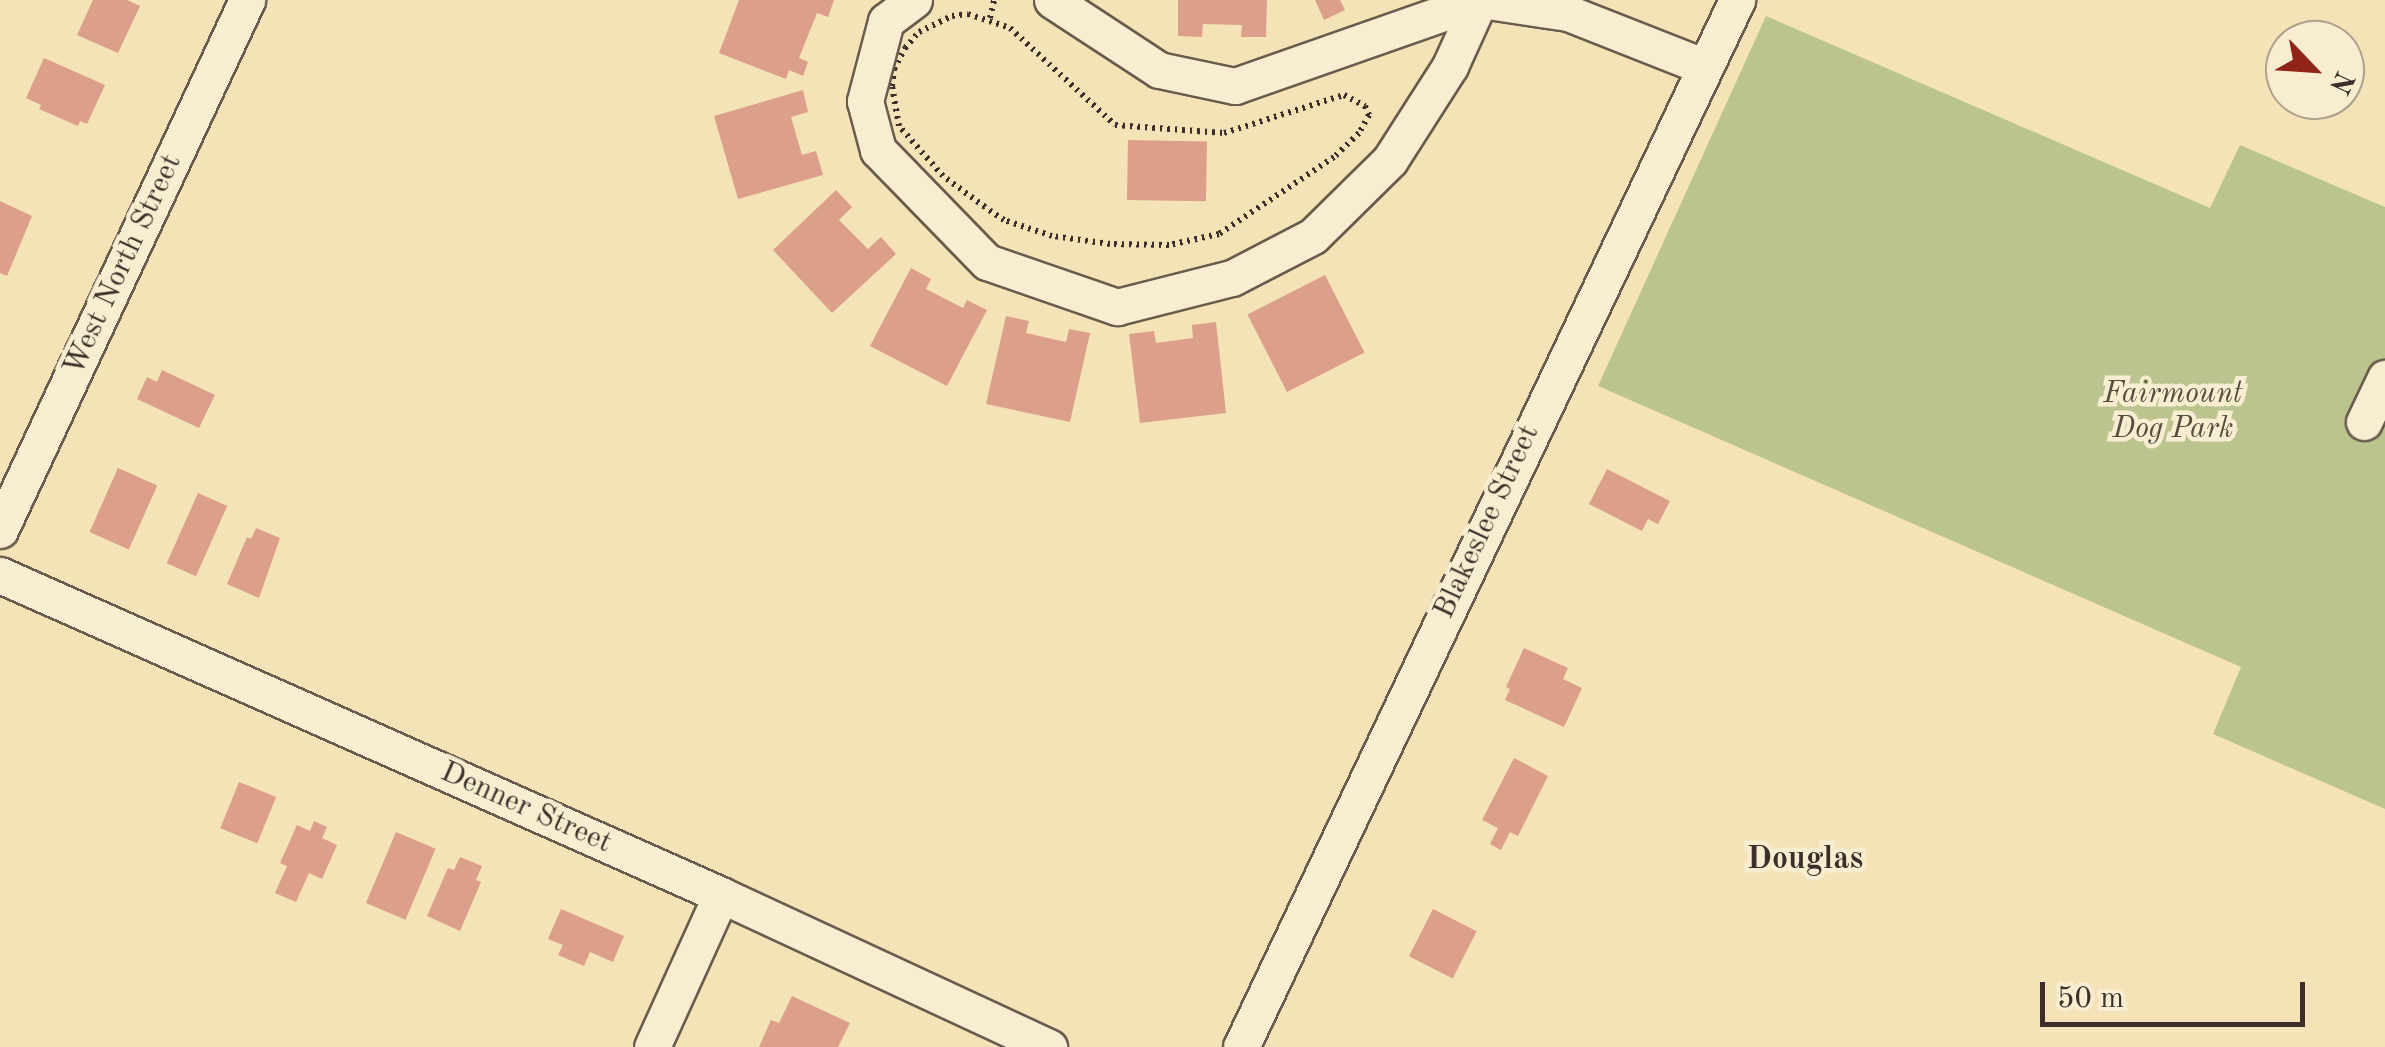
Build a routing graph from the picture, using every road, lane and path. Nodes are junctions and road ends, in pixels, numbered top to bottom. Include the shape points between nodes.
1 (248, 0) edge
2 (914, 0) edge
3 (994, 0) edge
4 (1052, 0) edge
5 (1480, 0) edge
6 (1737, 0) edge
7 (990, 18) junction
8 (1705, 67) junction
9 (2385, 378) edge
10 (2364, 422) dead end
11 (0, 530) edge
12 (0, 575) edge
13 (721, 894) junction
14 (652, 1047) edge
15 (1049, 1047) edge
16 (1241, 1047) edge

1 - 11 street, West North Street
2 - 5 street via 886,21 865,102 878,150 986,262 1117,307 1232,278 1314,236 1390,160 1450,66
3 - 7 path
4 - 5 street via 1160,70 1235,86
5 - 8 street via 1568,13
6 - 8 street, Blakeslee Street
7 - 7 path via 1010,28 1115,125 1224,133 1344,95 1366,106 1369,115 1334,158 1219,234 1169,245 1052,236 985,207 942,176 899,126 892,86 905,48 919,32 952,16
8 - 16 street, Blakeslee Street
9 - 10 street
12 - 13 street, Denner Street
13 - 14 street
13 - 15 street, Denner Street

